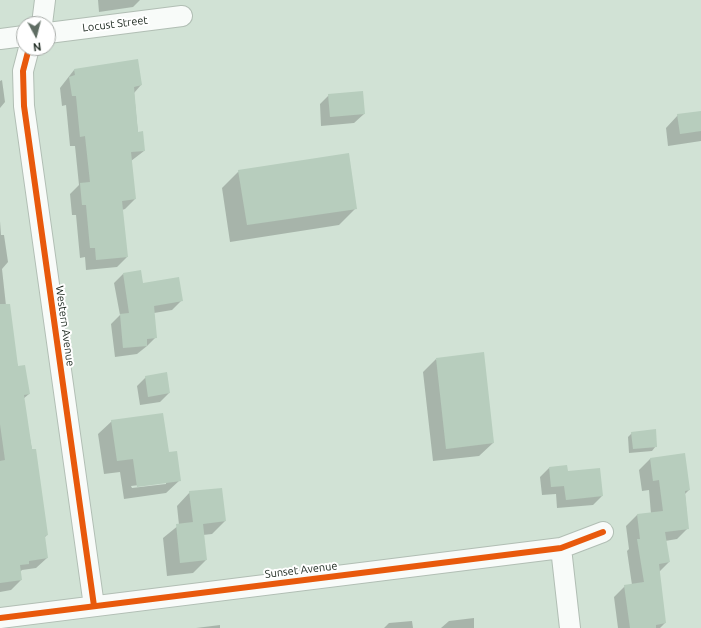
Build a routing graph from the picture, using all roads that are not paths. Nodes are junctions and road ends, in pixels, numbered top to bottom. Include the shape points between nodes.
1 (45, 0) edge
2 (43, 16) edge
3 (182, 16) dead end
4 (56, 32) edge
5 (16, 37) edge
6 (0, 39) edge
7 (27, 56) edge
8 (603, 532) dead end
9 (561, 548) junction
10 (94, 606) junction
11 (0, 618) edge
12 (570, 628) edge

1 - 2 street
3 - 4 street, Locust Street
5 - 6 street
7 - 10 street, Western Avenue via 23,71 24,106
8 - 9 street, Sunset Avenue
9 - 10 street, Sunset Avenue
9 - 12 street
10 - 11 street, Sunset Avenue

